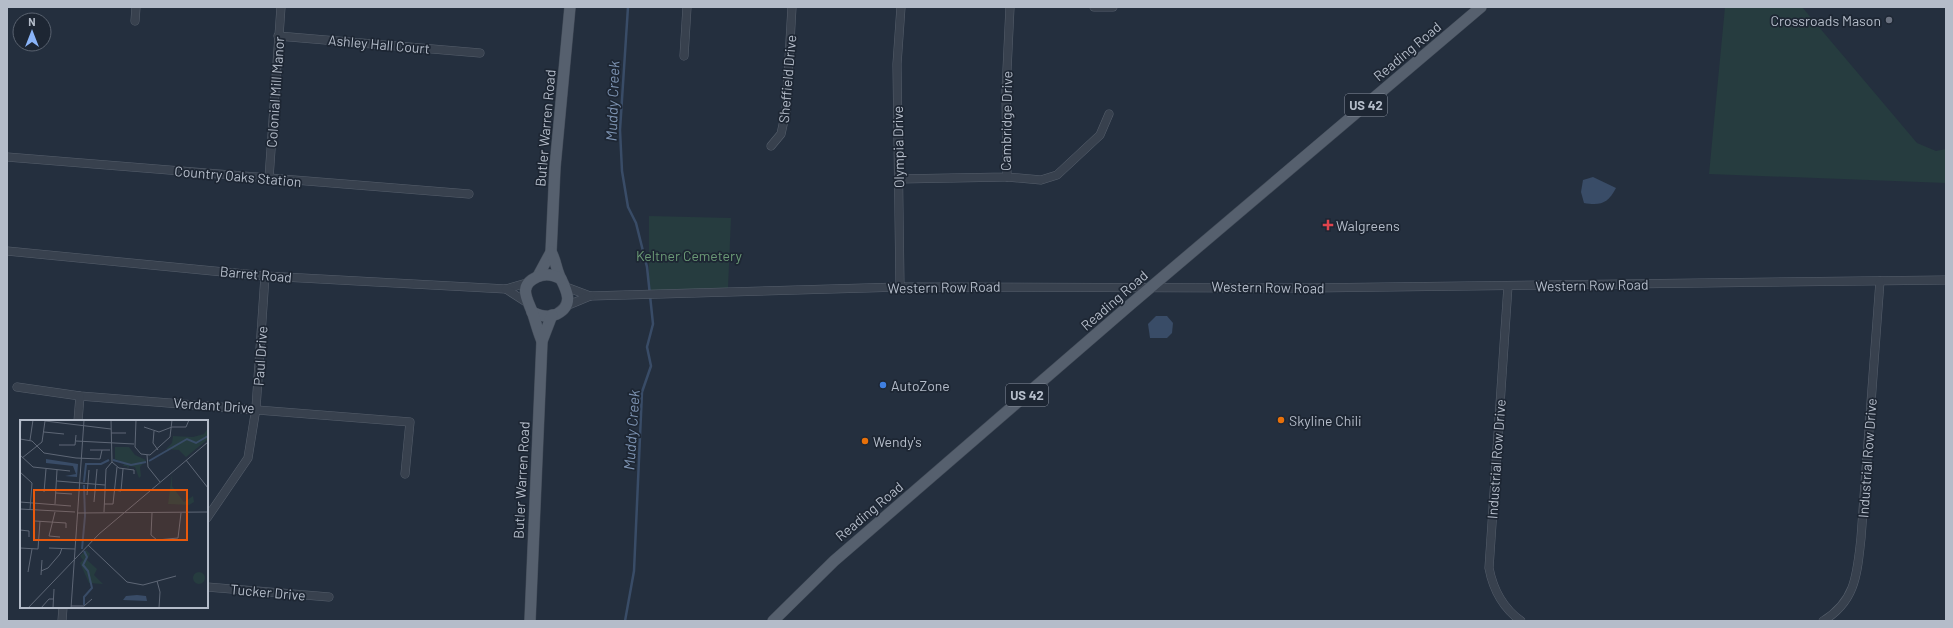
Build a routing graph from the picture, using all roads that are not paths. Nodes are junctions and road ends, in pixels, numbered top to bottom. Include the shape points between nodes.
1 (136, 7) edge
2 (281, 7) edge
3 (570, 7) edge
4 (687, 7) edge
5 (792, 7) edge
6 (901, 7) edge
7 (1010, 7) edge
8 (1094, 7) edge
9 (1113, 7) edge
10 (1481, 7) edge
11 (135, 22) dead end
12 (278, 36) junction
13 (480, 53) dead end
14 (684, 56) dead end
15 (1109, 114) dead end
16 (771, 146) dead end
17 (7, 157) edge
18 (1007, 177) junction
19 (269, 178) junction
20 (898, 179) junction
21 (469, 194) dead end
22 (7, 251) edge
23 (551, 252) junction
24 (265, 276) junction
25 (534, 279) junction
26 (1946, 280) edge
27 (1880, 281) junction
28 (564, 283) junction
29 (1153, 286) junction
30 (1508, 286) junction
31 (900, 287) junction
32 (506, 289) junction
33 (590, 296) junction
34 (526, 302) junction
35 (566, 306) junction
36 (532, 312) junction
37 (552, 315) junction
38 (542, 340) junction
39 (17, 387) dead end
40 (80, 396) junction
41 (256, 408) junction
42 (78, 420) edge
43 (405, 474) dead end
44 (208, 517) edge
45 (208, 587) edge
46 (329, 597) dead end
47 (64, 608) edge
48 (62, 621) edge
49 (530, 621) edge
50 (773, 621) edge
51 (1521, 621) edge
52 (1823, 621) edge

1 - 11 street
2 - 12 street, Colonial Mill Manor
3 - 23 main road, Butler Warren Road via 555,167
4 - 14 street
5 - 16 street, Sheffield Drive via 786,111 781,134
6 - 20 street, Olympia Drive via 897,64
7 - 18 street, Cambridge Drive via 1006,91
8 - 9 street
10 - 29 main road, Reading Road / US 42
12 - 13 street, Ashley Hall Court
12 - 19 street, Colonial Mill Manor
15 - 18 street via 1100,135 1057,175 1040,180
17 - 19 street, Country Oaks Station
18 - 20 street, Cambridge Drive
19 - 21 street, Country Oaks Station
20 - 31 street, Olympia Drive
22 - 24 street, Barret Road
23 - 25 main road, Butler Warren Road
23 - 28 main road, Butler Warren Road
24 - 32 street, Barret Road
24 - 41 street, Paul Drive
25 - 28 main road via 547,274
25 - 32 street, Barret Road
25 - 34 main road, Butler Warren Road via 526,292
26 - 27 street, Western Row Road
27 - 30 street, Western Row Road
27 - 52 street, Industrial Row Drive via 1857,574 1849,595 1838,609
28 - 33 street, Western Row Road
28 - 35 main road, Butler Warren Road via 568,297
29 - 30 street, Western Row Road
29 - 31 street, Western Row Road
29 - 50 main road, Reading Road / US 42 via 834,561
30 - 51 street, Industrial Row Drive via 1489,568 1501,600
31 - 33 street, Western Row Road
32 - 34 street, Barret Road
33 - 35 street, Western Row Road
34 - 36 main road, Butler Warren Road
35 - 37 main road
36 - 37 main road via 542,316
36 - 38 main road, Butler Warren Road
37 - 38 main road, Butler Warren Road
38 - 49 main road, Butler Warren Road
39 - 40 street, Verdant Drive
40 - 41 street, Verdant Drive
40 - 42 street
41 - 43 street, Verdant Drive via 410,422
41 - 44 street, Paul Drive via 248,458
45 - 46 street, Tucker Drive
47 - 48 street

